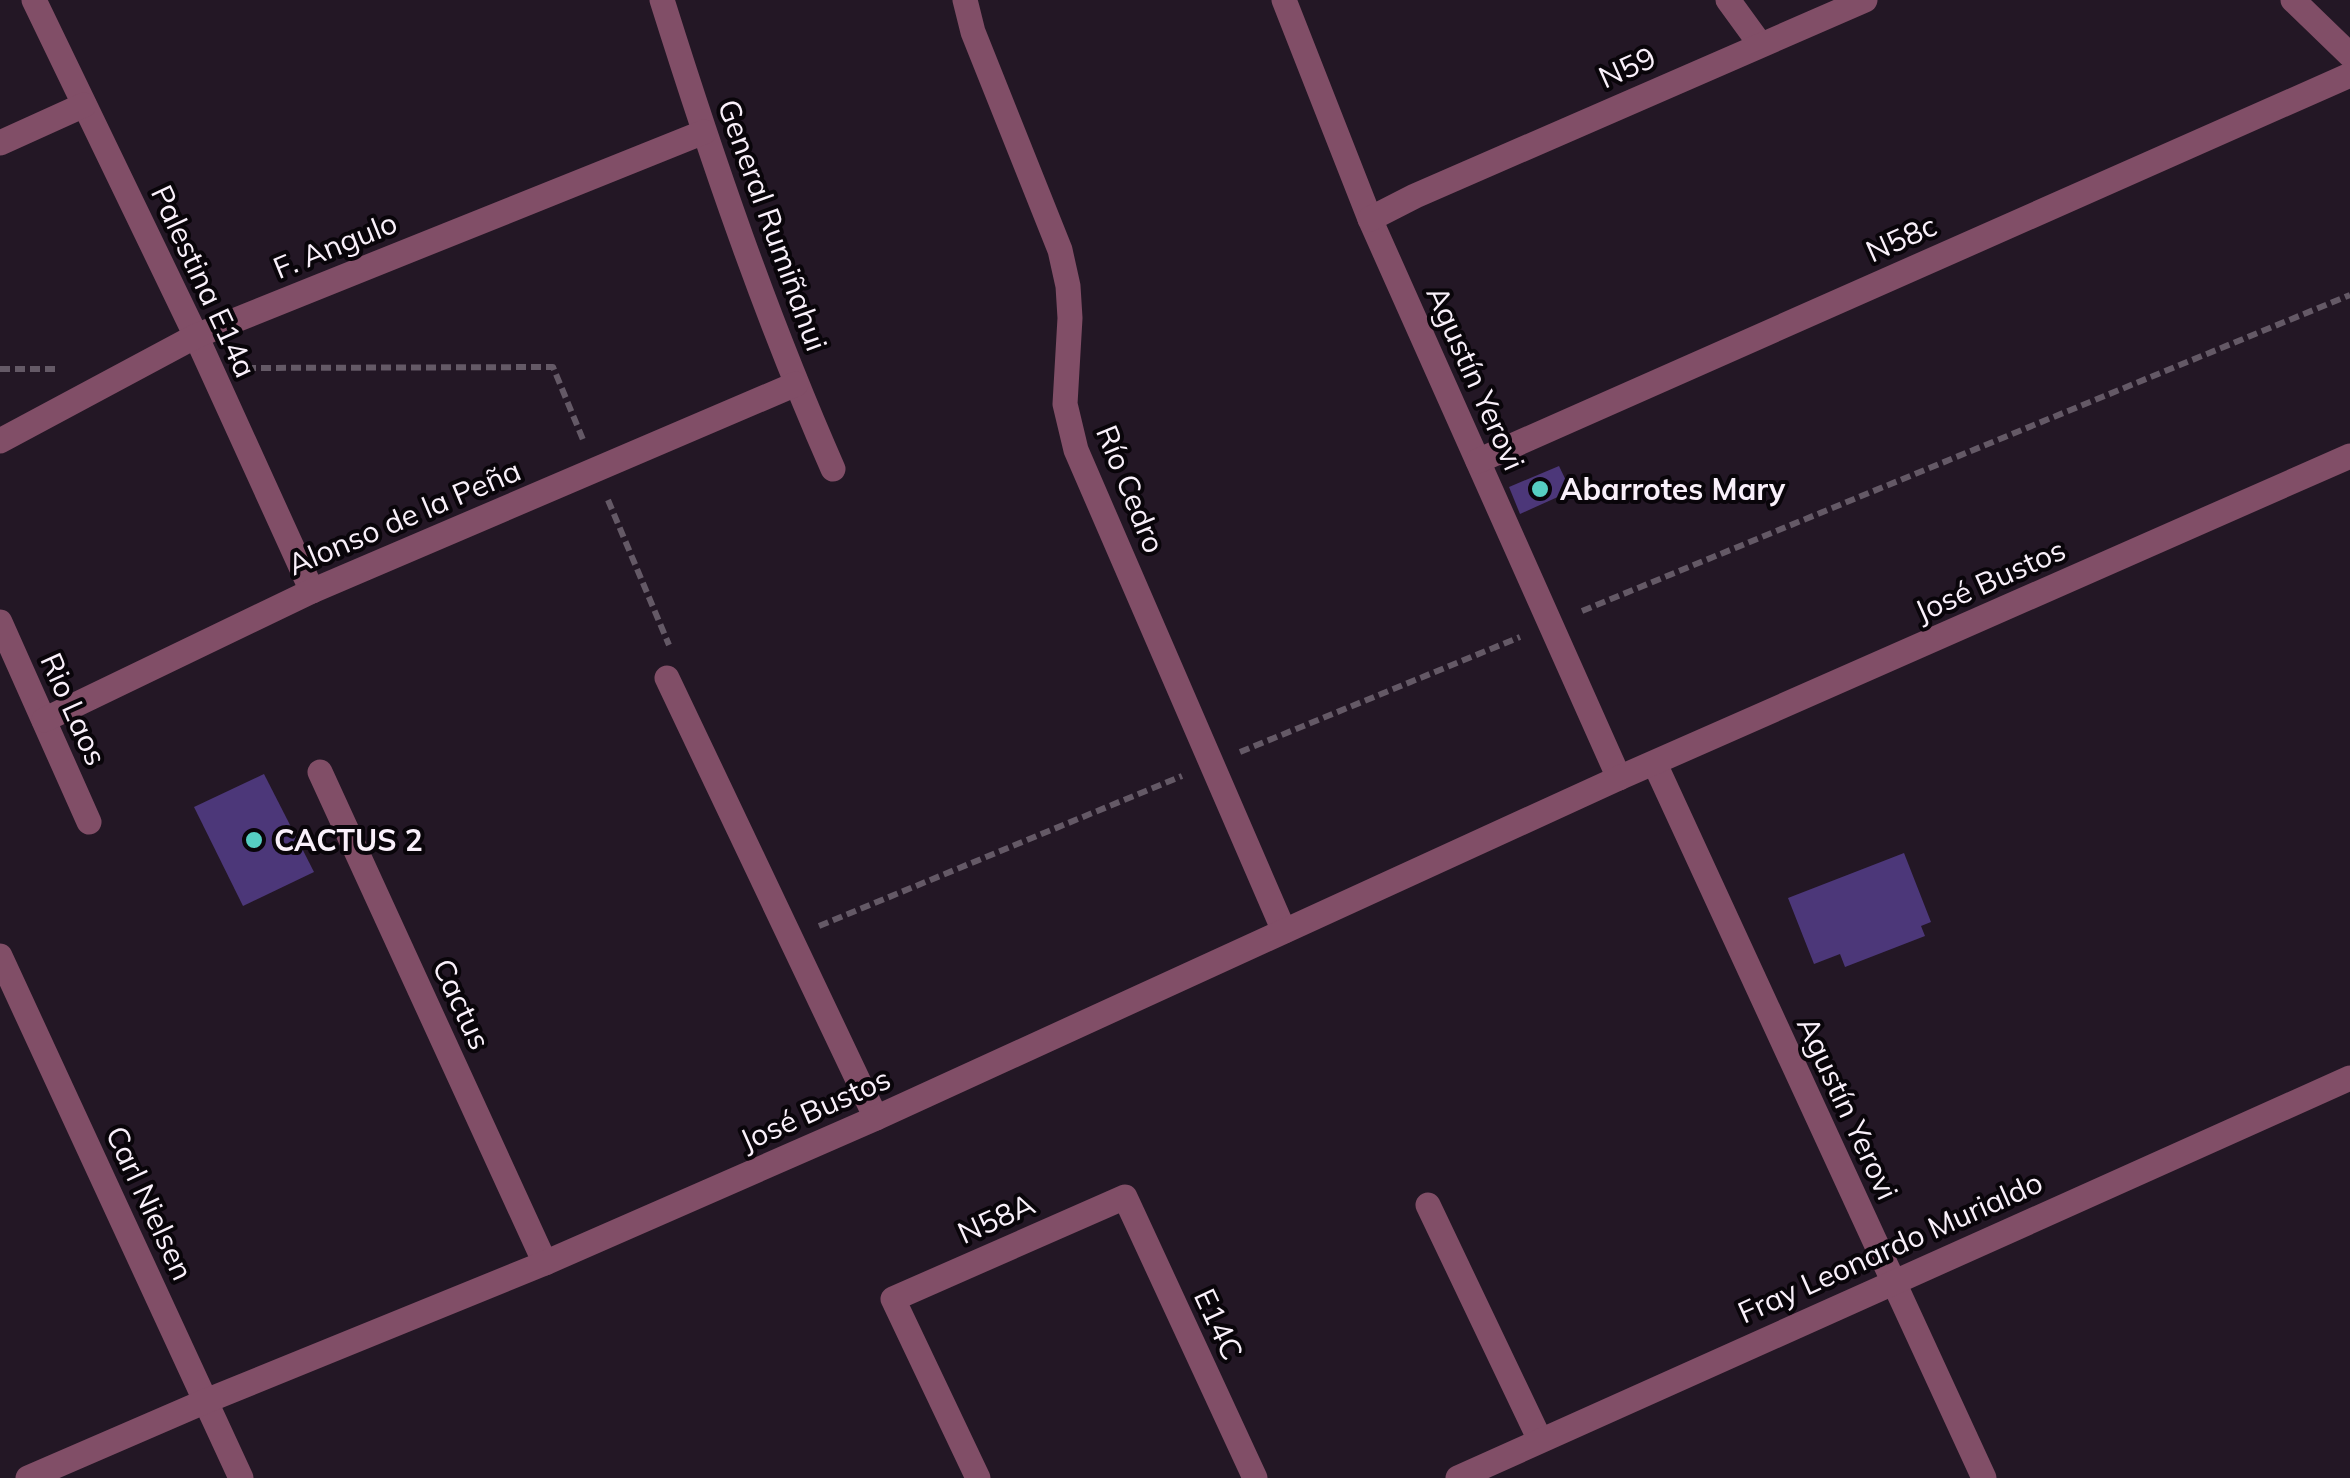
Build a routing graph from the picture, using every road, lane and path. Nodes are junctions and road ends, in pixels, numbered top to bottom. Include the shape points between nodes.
1 (34, 0) edge
2 (662, 0) edge
3 (965, 0) edge
4 (1284, 0) edge
5 (1728, 0) edge
6 (1865, 0) edge
7 (2293, 0) edge
8 (1760, 44) junction
9 (2350, 55) edge
10 (2350, 75) edge
11 (84, 106) junction
12 (704, 132) junction
13 (0, 143) edge
14 (1370, 219) junction
15 (196, 336) junction
16 (796, 384) junction
17 (0, 441) edge
18 (2350, 456) edge
19 (1478, 462) junction
20 (833, 469) dead end
21 (312, 591) junction
22 (0, 622) edge
23 (667, 678) dead end
24 (44, 720) junction
25 (1656, 764) junction
26 (320, 772) dead end
27 (1619, 778) junction
28 (89, 822) dead end
29 (1284, 931) junction
30 (0, 956) edge
31 (2350, 1078) edge
32 (876, 1118) junction
33 (1125, 1198) joint
34 (1428, 1205) dead end
35 (546, 1263) junction
36 (1893, 1281) junction
37 (206, 1401) junction
38 (1540, 1440) junction
39 (1510, 1467) edge
40 (28, 1478) edge
41 (242, 1478) edge
42 (978, 1478) edge
43 (1255, 1478) edge
44 (1458, 1478) edge
45 (1984, 1478) edge

1 - 11 street, Palestina E14a
2 - 12 street, General Rumiñahui
3 - 29 street, Río Cedro via 1060,250 1070,318 1065,404 1076,450
4 - 14 street, Agustín Yerovi
5 - 8 street
6 - 8 street, N59
7 - 9 street
8 - 14 street, N59
10 - 19 street, N58c
11 - 13 street
11 - 15 street, Palestina E14a
12 - 15 street, F. Angulo
12 - 16 street, General Rumiñahui
14 - 19 street, Agustín Yerovi
15 - 17 street, F. Angulo
15 - 21 street, Palestina E14a
16 - 20 street, General Rumiñahui
16 - 21 street, Alonso de la Peña
18 - 25 street, José Bustos
19 - 27 street, Agustín Yerovi
21 - 24 street, Alonso de la Peña
22 - 24 street, Rio Laos
23 - 32 street
24 - 28 street, Rio Laos
25 - 27 street, José Bustos
25 - 36 street, Agustín Yerovi
26 - 35 street, Cactus
27 - 29 street, José Bustos
29 - 32 street, José Bustos
30 - 37 street, Carl Nielsen
31 - 36 street, Fray Leonardo Murialdo
32 - 35 street, José Bustos
33 - 42 street, N58A via 893,1299
33 - 43 street, E14C
34 - 38 street
35 - 37 street, José Bustos
36 - 38 street, Fray Leonardo Murialdo
36 - 45 street, Agustín Yerovi
37 - 40 street, José Bustos
37 - 41 street, Carl Nielsen
38 - 39 street, Fray Leonardo Murialdo
39 - 44 street, Fray Leonardo Murialdo

